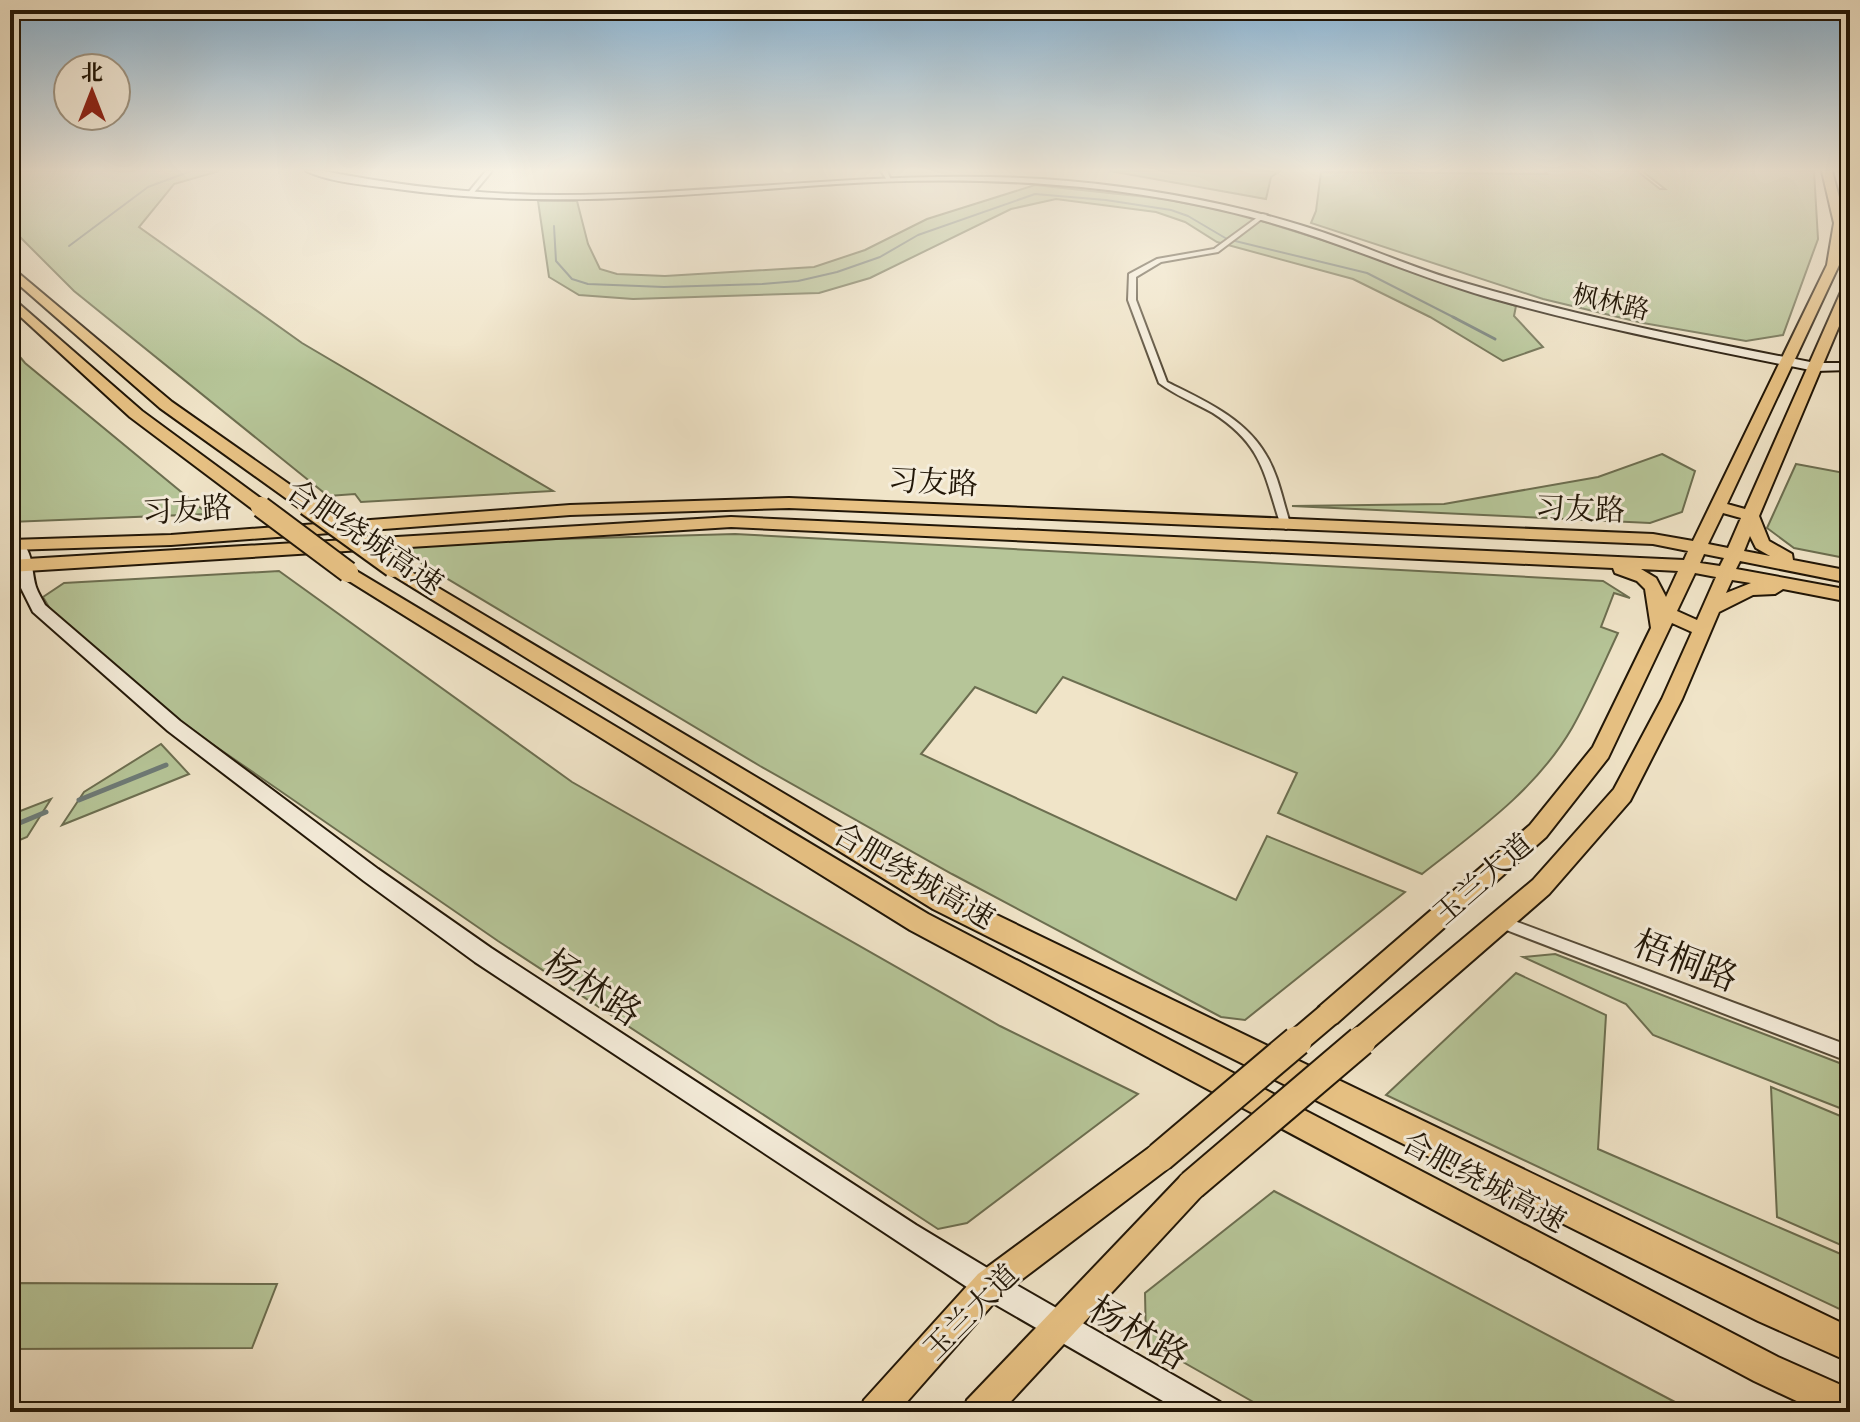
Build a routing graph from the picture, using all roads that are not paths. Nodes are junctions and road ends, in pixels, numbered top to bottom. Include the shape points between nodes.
1 (1235, 237) edge
2 (1328, 237) edge
3 (1838, 237) edge
4 (10, 270) edge
5 (1850, 285) edge
6 (10, 300) edge
7 (1789, 358) junction
8 (1817, 363) junction
9 (1849, 367) edge
10 (1715, 512) junction
11 (1751, 516) junction
12 (1286, 526) junction
13 (1571, 536) junction
14 (1653, 539) junction
15 (1698, 547) junction
16 (15, 553) edge
17 (1585, 561) junction
18 (1731, 563) junction
19 (1689, 566) junction
20 (1850, 577) edge
21 (1814, 578) junction
22 (1850, 596) edge
23 (1711, 608) junction
24 (1663, 622) junction
25 (1702, 629) junction
26 (1501, 922) junction
27 (1850, 1054) edge
28 (989, 1285) junction
29 (1060, 1326) junction
30 (1850, 1345) edge
31 (1850, 1407) edge
32 (876, 1412) edge
33 (979, 1412) edge
34 (1210, 1412) edge

1 - 12 street via 1216,251 1159,260 1132,276 1132,300 1163,383 1243,432 1262,455
2 - 7 main road, 枫林路 via 1537,308
3 - 7 main road, 玉兰大道 via 1833,265
4 - 30 highway, 合肥绕城高速, bridge via 166,405 393,567 942,901
5 - 8 main road, 玉兰大道
6 - 31 highway, 合肥绕城高速, bridge via 136,414 348,572 919,922 1766,1369
7 - 8 main road, 枫林路
7 - 10 main road, 玉兰大道
8 - 9 main road, 枫林路
8 - 11 main road, 玉兰大道
10 - 11 main road
10 - 14 main road via 1688,532
10 - 15 main road, 玉兰大道
11 - 18 main road, 玉兰大道
11 - 21 main road via 1762,544
12 - 13 main road, 习友路
12 - 16 main road, 习友路 via 687,503
13 - 14 main road, 习友路
13 - 17 main road via 1595,549
14 - 15 main road, 习友路
15 - 18 main road, 习友路
15 - 19 main road, 玉兰大道
16 - 17 main road, 习友路 via 731,522
16 - 28 main road, 杨林路 via 39,608 174,726 371,875 495,963
17 - 19 main road, 习友路
17 - 24 main road via 1644,575 1658,592
18 - 19 main road, 习友路
18 - 21 main road, 习友路
18 - 23 main road, 玉兰大道
19 - 24 main road, 玉兰大道
20 - 21 main road, 习友路
21 - 22 main road, 习友路
21 - 23 main road via 1750,589
23 - 25 main road, 玉兰大道
24 - 25 main road
24 - 28 main road, 玉兰大道, bridge via 1601,752 1538,831 1160,1157
25 - 26 main road, 玉兰大道 via 1622,795 1541,887
26 - 27 street, 梧桐路
26 - 29 main road, 玉兰大道, bridge via 1192,1185
28 - 29 main road, 杨林路
28 - 32 main road, 玉兰大道
29 - 33 main road, 玉兰大道
29 - 34 main road, 杨林路

